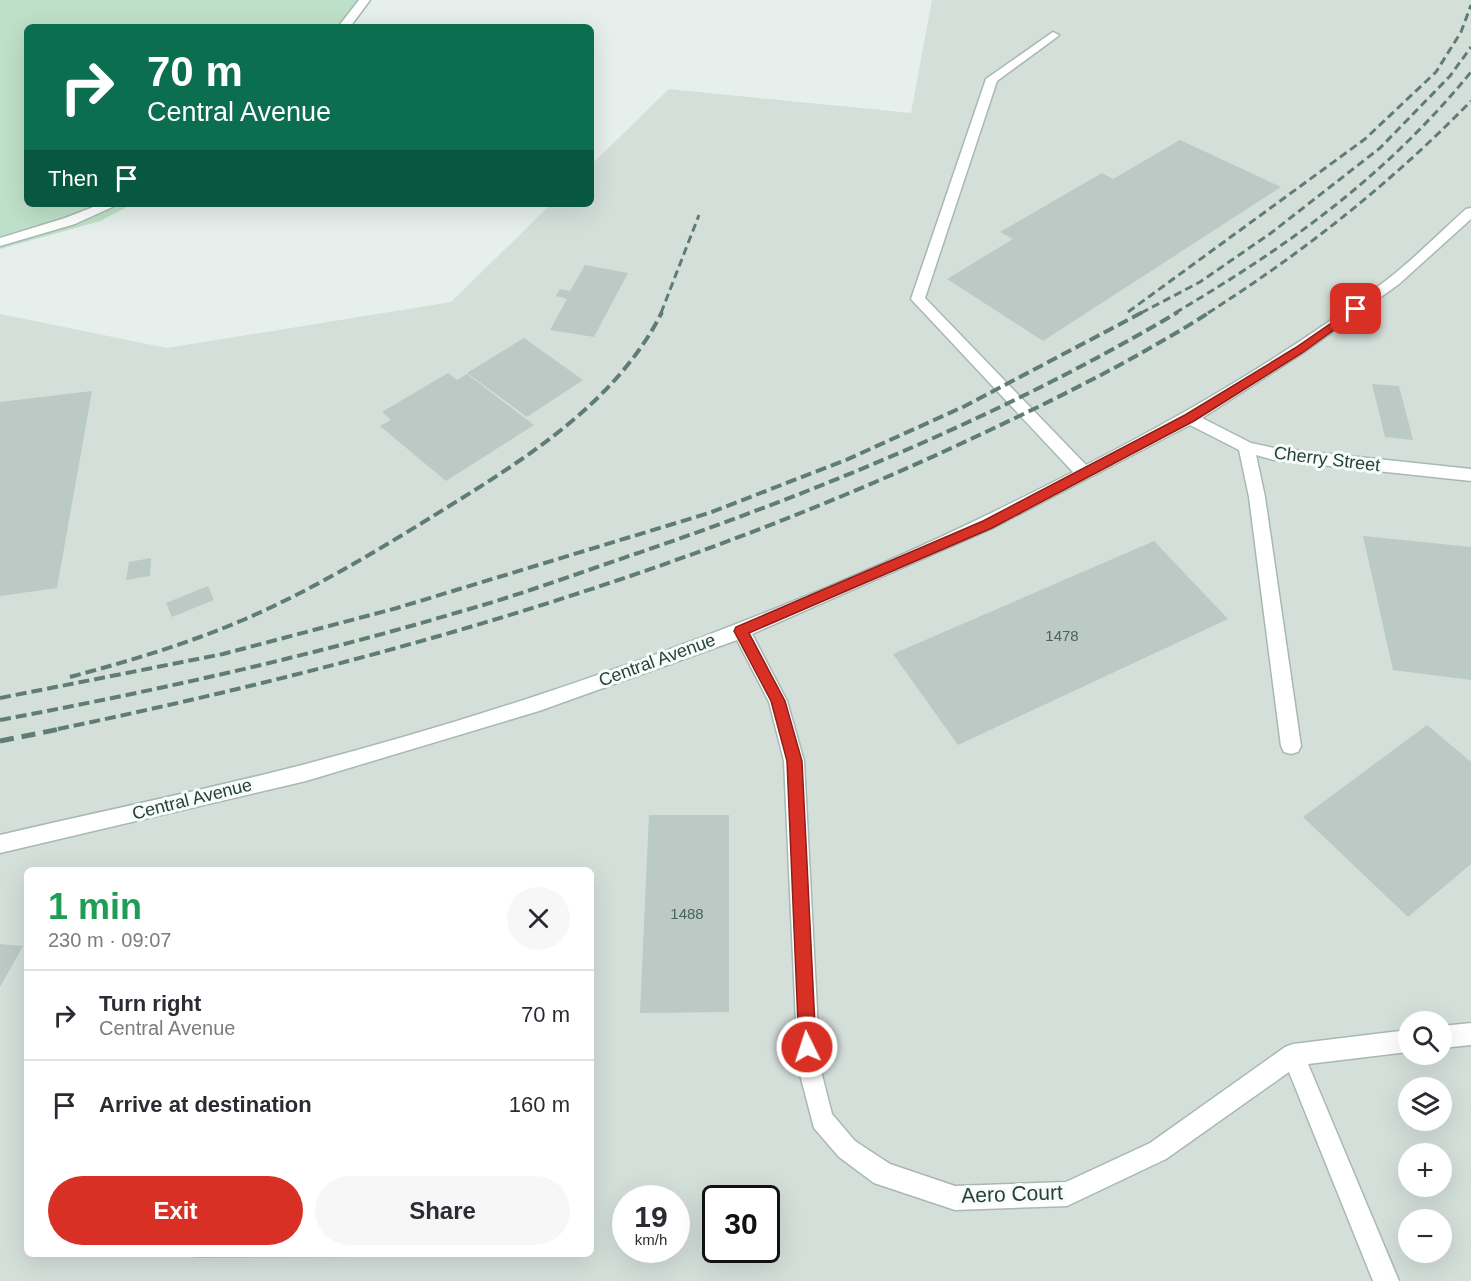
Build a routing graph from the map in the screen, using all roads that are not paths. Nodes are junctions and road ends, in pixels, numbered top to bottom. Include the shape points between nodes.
1 (365, 0) edge
2 (346, 24) edge
3 (1053, 35) dead end
4 (104, 207) edge
5 (1471, 212) edge
6 (0, 242) edge
7 (1190, 418) junction
8 (1246, 447) junction
9 (1084, 474) junction
10 (1471, 475) edge
11 (741, 631) junction
12 (1291, 746) dead end
13 (0, 844) edge
14 (1471, 1034) edge
15 (1452, 1036) edge
16 (1398, 1042) edge
17 (1293, 1055) junction
18 (1386, 1281) edge

1 - 2 street
3 - 9 street via 992,79 918,299
4 - 6 street
5 - 7 street, Central Avenue via 1394,281 1299,350
7 - 8 street, Cherry Street
7 - 9 street, Central Avenue
8 - 10 street, Cherry Street via 1274,454
8 - 12 street via 1257,497
9 - 11 street, Central Avenue via 987,524
11 - 13 street, Central Avenue via 538,703 306,772
11 - 17 street, Aero Court via 778,701 794,761 809,1067 822,1120 847,1149 883,1174 955,1198 1067,1194 1158,1151
14 - 15 street
16 - 17 street
17 - 18 street

